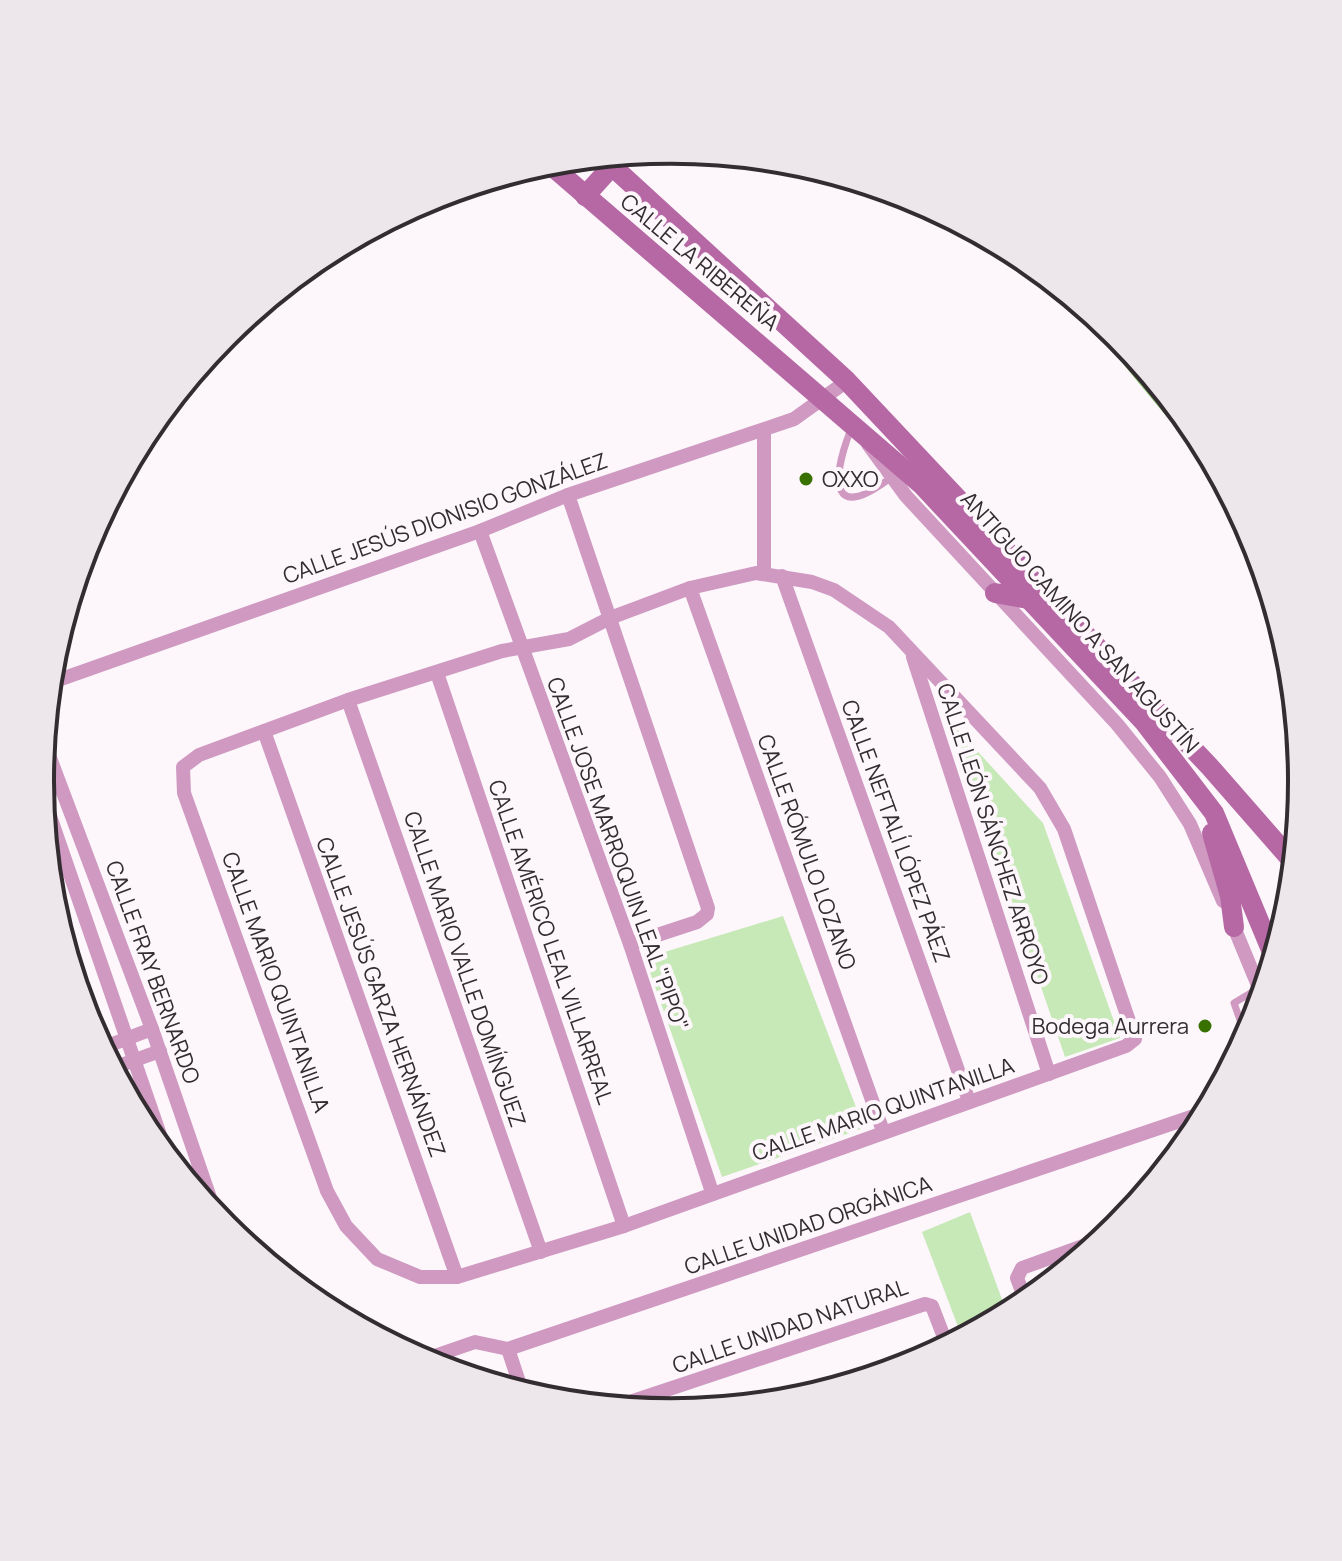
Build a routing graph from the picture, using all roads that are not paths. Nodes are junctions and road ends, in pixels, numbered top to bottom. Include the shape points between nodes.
1 (612, 167) edge
2 (602, 168) edge
3 (560, 174) edge
4 (585, 196) junction
5 (847, 381) junction
6 (823, 398) junction
7 (764, 430) junction
8 (860, 433) junction
9 (897, 473) junction
10 (568, 495) junction
11 (480, 531) junction
12 (764, 574) junction
13 (782, 576) junction
14 (690, 588) junction
15 (995, 593) junction
16 (1028, 599) junction
17 (610, 618) junction
18 (520, 648) junction
19 (911, 653) junction
20 (437, 673) junction
21 (63, 678) edge
22 (348, 700) junction
23 (264, 731) junction
24 (54, 769) edge
25 (1187, 775) junction
26 (56, 833) edge
27 (1284, 852) edge
28 (1234, 927) junction
29 (1267, 940) edge
30 (630, 944) junction
31 (1255, 978) edge
32 (1249, 997) edge
33 (1240, 1019) edge
34 (152, 1029) junction
35 (128, 1038) junction
36 (114, 1044) edge
37 (160, 1051) junction
38 (135, 1059) junction
39 (124, 1064) edge
40 (1049, 1074) junction
41 (969, 1101) junction
42 (154, 1117) edge
43 (1187, 1119) edge
44 (883, 1131) junction
45 (206, 1186) edge
46 (712, 1192) junction
47 (624, 1226) junction
48 (1071, 1250) edge
49 (541, 1252) junction
50 (457, 1277) junction
51 (1021, 1289) edge
52 (943, 1335) edge
53 (508, 1349) junction
54 (442, 1353) edge
55 (518, 1378) edge
56 (646, 1397) edge

1 - 5 street, CALLE LA RIBEREÑA
2 - 4 street
3 - 4 street, CALLE LA RIBEREÑA
4 - 6 street, CALLE LA RIBEREÑA
5 - 6 street, CALLE JESÚS DIONISIO GONZÁLEZ
5 - 27 street, ANTIGUO CAMINO A SAN AGUSTÍN
6 - 7 street, CALLE JESÚS DIONISIO GONZÁLEZ via 794,419
6 - 8 street, ANTIGUO CAMINO A SAN AGUSTÍN
7 - 10 street, CALLE JESÚS DIONISIO GONZÁLEZ
7 - 12 street
8 - 9 street, ANTIGUO CAMINO A SAN AGUSTÍN
8 - 9 lane via 841,456 837,482 843,494 854,499 868,496
9 - 15 street
9 - 16 street, ANTIGUO CAMINO A SAN AGUSTÍN
10 - 11 street, CALLE JESÚS DIONISIO GONZÁLEZ
10 - 17 street
11 - 18 street, CALLE JOSE MARROQUIN LEAL "PIPO"
11 - 21 street, CALLE JESÚS DIONISIO GONZÁLEZ
12 - 13 street, CALLE MARIO QUINTANILLA
12 - 14 street, CALLE MARIO QUINTANILLA
13 - 19 street, CALLE MARIO QUINTANILLA via 812,582 861,606
13 - 41 street, CALLE NEFTALÍ LÓPEZ PÁEZ
14 - 17 street, CALLE MARIO QUINTANILLA
14 - 44 street, CALLE RÓMULO LOZANO
15 - 16 street
15 - 28 street via 1117,724 1176,798
16 - 25 street, ANTIGUO CAMINO A SAN AGUSTÍN
17 - 18 street, CALLE MARIO QUINTANILLA via 569,639
17 - 30 street via 708,908 697,922
18 - 20 street, CALLE MARIO QUINTANILLA
18 - 30 street, CALLE JOSE MARROQUIN LEAL "PIPO"
19 - 40 street, CALLE LEÓN SÁNCHEZ ARROYO
19 - 40 street, CALLE MARIO QUINTANILLA via 1040,788 1064,829 1133,1028 1130,1044
20 - 22 street, CALLE MARIO QUINTANILLA
20 - 47 street, CALLE AMÉRICO LEAL VILLARREAL
22 - 23 street, CALLE MARIO QUINTANILLA
22 - 49 street, CALLE MARIO VALLE DOMÍNGUEZ
23 - 50 street, CALLE JESÚS GARZA HERNÁNDEZ
23 - 50 street, CALLE MARIO QUINTANILLA via 192,759 183,767 184,793 340,1215 377,1259 420,1277
24 - 34 street, CALLE FRAY BERNARDO
25 - 28 street via 1222,863
25 - 29 street, ANTIGUO CAMINO A SAN AGUSTÍN via 1226,837
26 - 35 street, CALLE FRAY BERNARDO
28 - 31 street
30 - 46 street, CALLE JOSE MARROQUIN LEAL "PIPO"
32 - 33 lane via 1234,1003
34 - 35 street
34 - 37 street, CALLE FRAY BERNARDO
35 - 36 street
35 - 38 street, CALLE FRAY BERNARDO
37 - 38 street
37 - 45 street, CALLE FRAY BERNARDO
38 - 39 street
38 - 42 street, CALLE FRAY BERNARDO
40 - 41 street, CALLE MARIO QUINTANILLA
41 - 44 street, CALLE MARIO QUINTANILLA
43 - 53 street, CALLE UNIDAD ORGÁNICA
44 - 46 street, CALLE MARIO QUINTANILLA
46 - 47 street, CALLE MARIO QUINTANILLA
47 - 49 street, CALLE MARIO QUINTANILLA
48 - 51 street via 1027,1265 1017,1278
49 - 50 street, CALLE MARIO QUINTANILLA
52 - 56 street, CALLE UNIDAD NATURAL via 930,1304
53 - 54 street, CALLE UNIDAD ORGÁNICA via 475,1342
53 - 55 street

